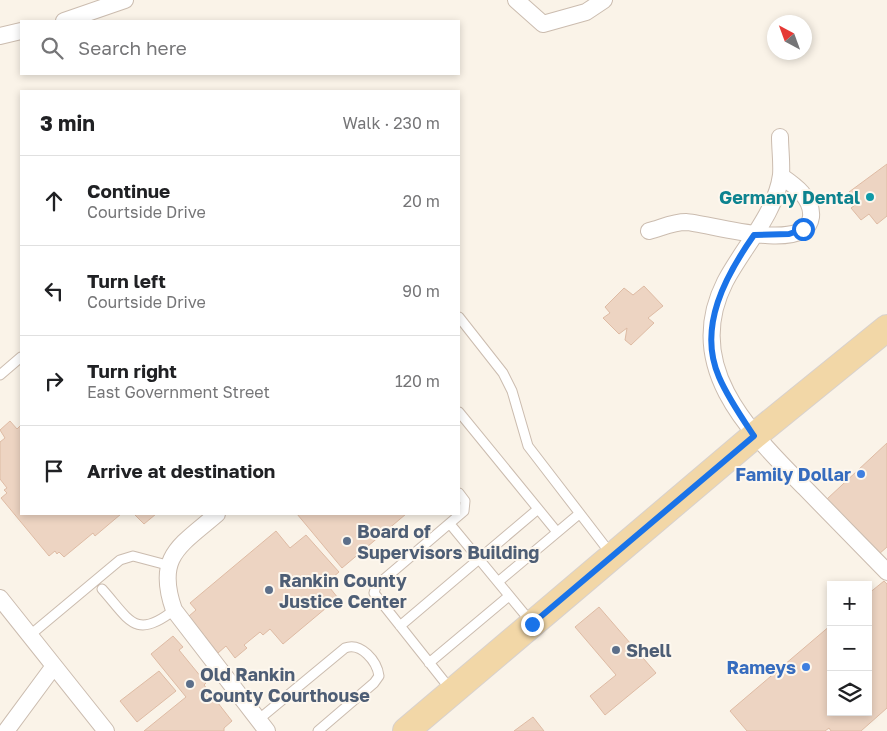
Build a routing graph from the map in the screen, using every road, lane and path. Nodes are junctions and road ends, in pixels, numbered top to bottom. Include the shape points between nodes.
1 (125, 0) edge
2 (516, 0) edge
3 (604, 0) edge
4 (67, 20) edge
5 (20, 31) edge
6 (0, 36) edge
7 (780, 137) dead end
8 (781, 176) junction
9 (649, 232) dead end
10 (754, 235) junction
11 (460, 318) edge
12 (887, 328) edge
13 (20, 358) edge
14 (0, 375) edge
15 (460, 413) edge
16 (754, 436) junction
17 (460, 494) edge
18 (538, 509) junction
19 (579, 514) junction
20 (216, 515) edge
21 (460, 515) edge
22 (460, 515) edge
23 (450, 524) junction
24 (557, 532) junction
25 (613, 556) junction
26 (479, 559) junction
27 (167, 565) junction
28 (887, 572) edge
29 (498, 582) junction
30 (102, 589) dead end
31 (509, 596) junction
32 (0, 598) edge
33 (174, 610) junction
34 (532, 624) junction
35 (400, 626) junction
36 (29, 636) junction
37 (429, 663) junction
38 (54, 666) junction
39 (452, 692) junction
40 (263, 726) edge
41 (6, 731) edge
42 (106, 731) edge
43 (318, 731) edge
44 (406, 731) edge

1 - 4 street
2 - 3 street via 543,24 586,12
5 - 6 street
7 - 8 street
8 - 10 street
8 - 10 street via 805,197 811,212 810,222 803,229 789,234
9 - 10 street via 683,222
10 - 16 street via 724,284 714,311 711,342 718,376
11 - 19 lane via 503,373 512,391 528,446
12 - 16 main road
13 - 14 lane
15 - 18 lane
16 - 25 main road
16 - 28 street
17 - 22 lane via 466,506
18 - 24 lane
18 - 26 lane
19 - 24 lane
19 - 25 lane
20 - 27 street via 180,546
21 - 23 lane
23 - 26 lane
23 - 35 lane via 376,586 374,593
24 - 29 lane
25 - 34 main road
26 - 29 lane
26 - 35 lane
27 - 33 street via 166,589
27 - 36 lane via 133,556 120,560
29 - 31 lane
30 - 33 lane via 131,621 141,625 156,624
31 - 34 lane
31 - 37 lane
32 - 36 street
33 - 40 street
34 - 39 main road
35 - 37 lane
36 - 38 street
37 - 39 lane
38 - 41 street
38 - 42 street
39 - 44 main road
40 - 43 lane via 345,648 362,649 378,669 379,676

